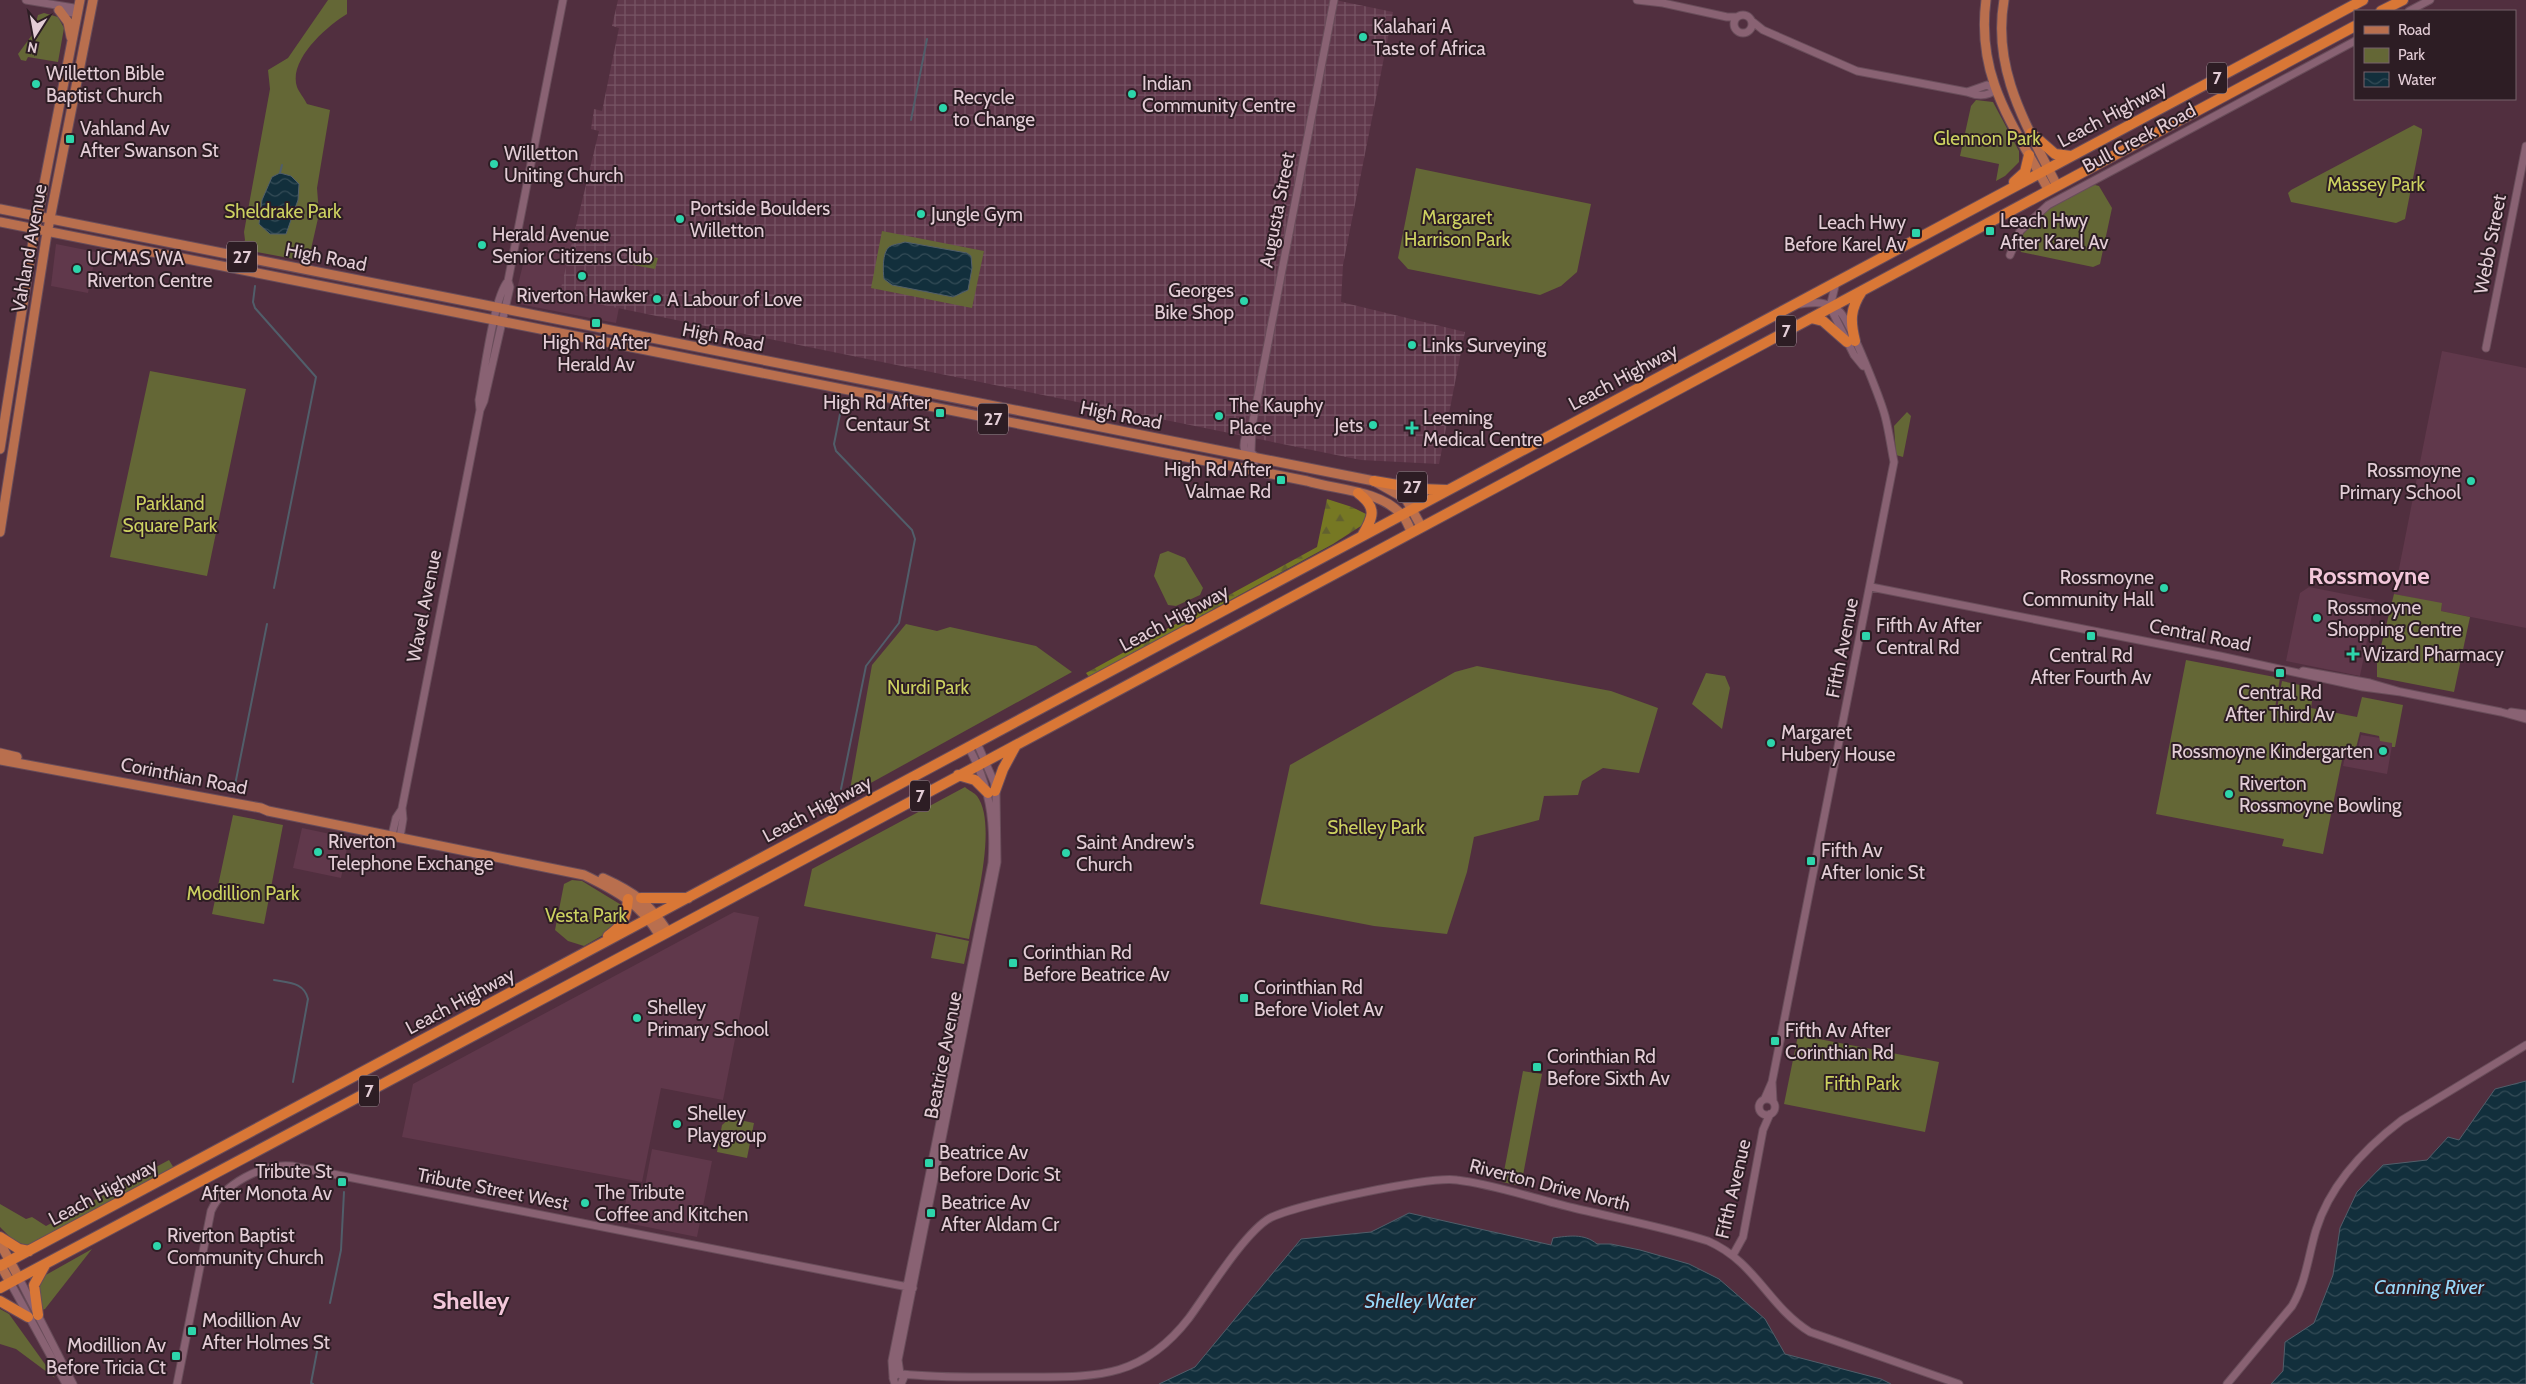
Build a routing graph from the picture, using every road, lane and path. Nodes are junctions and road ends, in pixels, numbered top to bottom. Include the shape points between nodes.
1 (26, 0) edge
2 (93, 0) edge
3 (563, 0) edge
4 (1334, 0) edge
5 (1637, 0) edge
6 (1986, 0) edge
7 (2004, 0) edge
8 (2363, 0) edge
9 (2403, 0) edge
10 (2430, 0) edge
11 (1660, 2) edge
12 (44, 4) junction
13 (79, 6) edge
14 (59, 10) junction
15 (2384, 10) edge
16 (2411, 10) edge
17 (1736, 20) junction
18 (1753, 22) junction
19 (2354, 27) edge
20 (1751, 30) junction
21 (1763, 30) junction
22 (87, 32) junction
23 (72, 42) junction
24 (2354, 42) edge
25 (2006, 72) junction
26 (1996, 90) junction
27 (2015, 100) junction
28 (2031, 133) junction
29 (2526, 146) edge
30 (2029, 155) junction
31 (2071, 156) junction
32 (2044, 171) junction
33 (2052, 187) junction
34 (2004, 191) junction
35 (0, 209) edge
36 (38, 217) junction
37 (50, 220) junction
38 (0, 222) edge
39 (35, 229) junction
40 (47, 231) junction
41 (2010, 254) dead end
42 (1836, 282) junction
43 (1864, 288) junction
44 (1795, 305) junction
45 (1830, 307) junction
46 (501, 309) junction
47 (1811, 318) junction
48 (499, 321) junction
49 (1851, 341) junction
50 (2486, 348) dead end
51 (1252, 426) junction
52 (1242, 446) junction
53 (0, 448) edge
54 (1230, 454) junction
55 (1245, 456) junction
56 (1258, 460) junction
57 (1264, 473) junction
58 (1374, 480) junction
59 (1450, 490) junction
60 (1358, 493) junction
61 (1413, 509) junction
62 (1403, 515) junction
63 (1422, 526) junction
64 (1411, 531) junction
65 (0, 532) edge
66 (1362, 537) junction
67 (1871, 587) junction
68 (2501, 712) junction
69 (2526, 714) edge
70 (2526, 719) edge
71 (1016, 744) junction
72 (973, 745) junction
73 (0, 753) edge
74 (0, 760) edge
75 (982, 763) junction
76 (958, 775) junction
77 (100, 776) junction
78 (992, 792) junction
79 (396, 834) junction
80 (641, 898) junction
81 (689, 898) junction
82 (628, 899) junction
83 (654, 917) junction
84 (664, 934) junction
85 (592, 950) junction
86 (2526, 1045) edge
87 (1772, 1082) junction
88 (1765, 1098) junction
89 (1773, 1102) junction
90 (1760, 1112) junction
91 (1770, 1114) junction
92 (1763, 1130) junction
93 (0, 1237) edge
94 (0, 1244) edge
95 (29, 1251) junction
96 (1733, 1255) junction
97 (3, 1264) edge
98 (46, 1264) junction
99 (15, 1280) junction
100 (910, 1287) junction
101 (0, 1288) edge
102 (0, 1300) edge
103 (33, 1316) junction
104 (896, 1380) edge
105 (66, 1384) edge
106 (73, 1384) edge
107 (177, 1384) edge
108 (1959, 1384) edge
109 (2227, 1384) edge

1 - 12 street
2 - 22 main road, Vahland Avenue
3 - 46 street, Wavel Avenue via 508,281 502,287
4 - 51 street, Augusta Street
5 - 11 street
6 - 26 main road via 1984,46
7 - 25 main road via 2000,32
8 - 31 highway, Leach Highway / 7
9 - 15 highway
10 - 16 street
11 - 17 street
12 - 13 street
12 - 14 street
13 - 14 street
13 - 22 main road
13 - 23 main road, Vahland Avenue
14 - 23 main road via 68,22
17 - 18 street via 1746,15
17 - 20 street via 1737,32 1742,34
18 - 20 street
18 - 21 street
19 - 33 highway, Leach Highway / 7
20 - 21 street
21 - 26 street via 1848,68 1967,92 1987,85
22 - 37 main road, Vahland Avenue
23 - 36 main road, Vahland Avenue
24 - 41 street, Bull Creek Road via 2048,205 2020,231
25 - 26 main road
25 - 27 main road
26 - 27 main road
26 - 30 main road
27 - 28 main road
28 - 31 highway via 2055,154
28 - 32 main road
29 - 50 street, Webb Street
30 - 32 main road
30 - 34 highway via 2025,172
31 - 32 highway, Leach Highway / 7
32 - 33 main road
32 - 34 highway, Leach Highway / 7
33 - 43 highway, Leach Highway / 7
34 - 42 highway, Leach Highway / 7
35 - 36 main road, High Road / 27
36 - 37 main road, High Road / 27
36 - 39 main road, Vahland Avenue
37 - 40 main road, Vahland Avenue
37 - 46 main road, High Road / 27
38 - 39 main road, High Road / 27
39 - 40 main road, High Road / 27
39 - 53 main road, Vahland Avenue
40 - 48 main road, High Road / 27
40 - 65 main road, Vahland Avenue
42 - 44 highway, Leach Highway / 7
42 - 45 street
43 - 45 highway, Leach Highway / 7
43 - 49 highway via 1850,319
44 - 45 street via 1824,302
44 - 59 highway, Leach Highway / 7
45 - 47 highway, Leach Highway / 7
45 - 49 street, Fifth Avenue
46 - 48 street, Wavel Avenue
46 - 54 main road, High Road / 27
47 - 49 highway via 1823,321
47 - 63 highway, Leach Highway / 7
48 - 57 main road, High Road / 27
48 - 79 street, Wavel Avenue via 402,808 396,818
49 - 67 street, Fifth Avenue via 1867,370 1885,416 1894,462
51 - 52 street, Augusta Street
51 - 56 street, Augusta Street via 1251,452
52 - 54 street
52 - 55 street
54 - 55 main road, High Road / 27
55 - 56 main road, High Road / 27
55 - 57 street
56 - 58 main road, High Road / 27
57 - 60 main road, High Road / 27
58 - 59 highway, 27 via 1422,489
58 - 61 main road, High Road / 27 via 1400,494
59 - 61 highway, Leach Highway / 7
60 - 62 main road, High Road / 27 via 1395,508
60 - 66 highway, 27 via 1368,501 1372,513
61 - 62 highway, Leach Highway / 7
61 - 63 main road, High Road / 27
62 - 64 main road, 27
62 - 66 highway, Leach Highway / 7
63 - 64 highway, Leach Highway / 7
64 - 71 highway, Leach Highway / 7
66 - 72 highway, Leach Highway / 7
67 - 68 street, Central Road via 2288,670 2314,678
67 - 87 street, Fifth Avenue
68 - 69 street, Central Road
68 - 70 street, Central Road
71 - 75 highway, Leach Highway / 7
71 - 78 highway
72 - 75 street, Beatrice Avenue
72 - 81 highway, Leach Highway / 7
73 - 77 main road, Corinthian Road
74 - 77 main road, Corinthian Road
75 - 76 highway, Leach Highway / 7
75 - 78 street, Beatrice Avenue
76 - 78 highway via 975,780
76 - 84 highway, Leach Highway / 7
77 - 79 main road, Corinthian Road
78 - 100 street, Beatrice Avenue via 992,863
79 - 80 main road, Corinthian Road via 560,864 604,879
79 - 82 main road, Corinthian Road via 584,875
80 - 81 highway
80 - 83 main road, Corinthian Road
81 - 83 highway, Leach Highway / 7
82 - 83 main road, Corinthian Road
82 - 85 highway via 622,925
83 - 84 main road, Corinthian Road
83 - 85 highway, Leach Highway / 7
84 - 98 highway, Leach Highway / 7
85 - 95 highway, Leach Highway / 7
86 - 109 street via 2402,1120 2351,1168 2321,1217 2300,1292 2292,1306
87 - 88 street, Fifth Avenue
87 - 89 street, Fifth Avenue
88 - 89 street
88 - 90 street via 1758,1104
89 - 91 street via 1775,1107
90 - 91 street
90 - 92 street, Fifth Avenue
91 - 92 street, Fifth Avenue
92 - 96 street, Fifth Avenue via 1743,1237
93 - 95 highway
94 - 97 main road
95 - 97 highway, Leach Highway / 7
96 - 104 street, Riverton Drive North via 1716,1244 1690,1235 1508,1190 1456,1179 1416,1183 1298,1208 1271,1218 1248,1238 1184,1325 1153,1355 1130,1367 1096,1377 916,1376
96 - 108 street, Riverton Drive North via 1749,1268 1790,1317 1810,1332
97 - 99 main road
98 - 99 highway, Leach Highway / 7
98 - 103 highway via 34,1285
99 - 101 highway, Leach Highway / 7
99 - 103 street
100 - 104 street, Beatrice Avenue
100 - 107 street, Tribute Street West via 292,1166 268,1168 246,1178 221,1195 214,1204
102 - 103 highway
103 - 105 street
103 - 106 street

